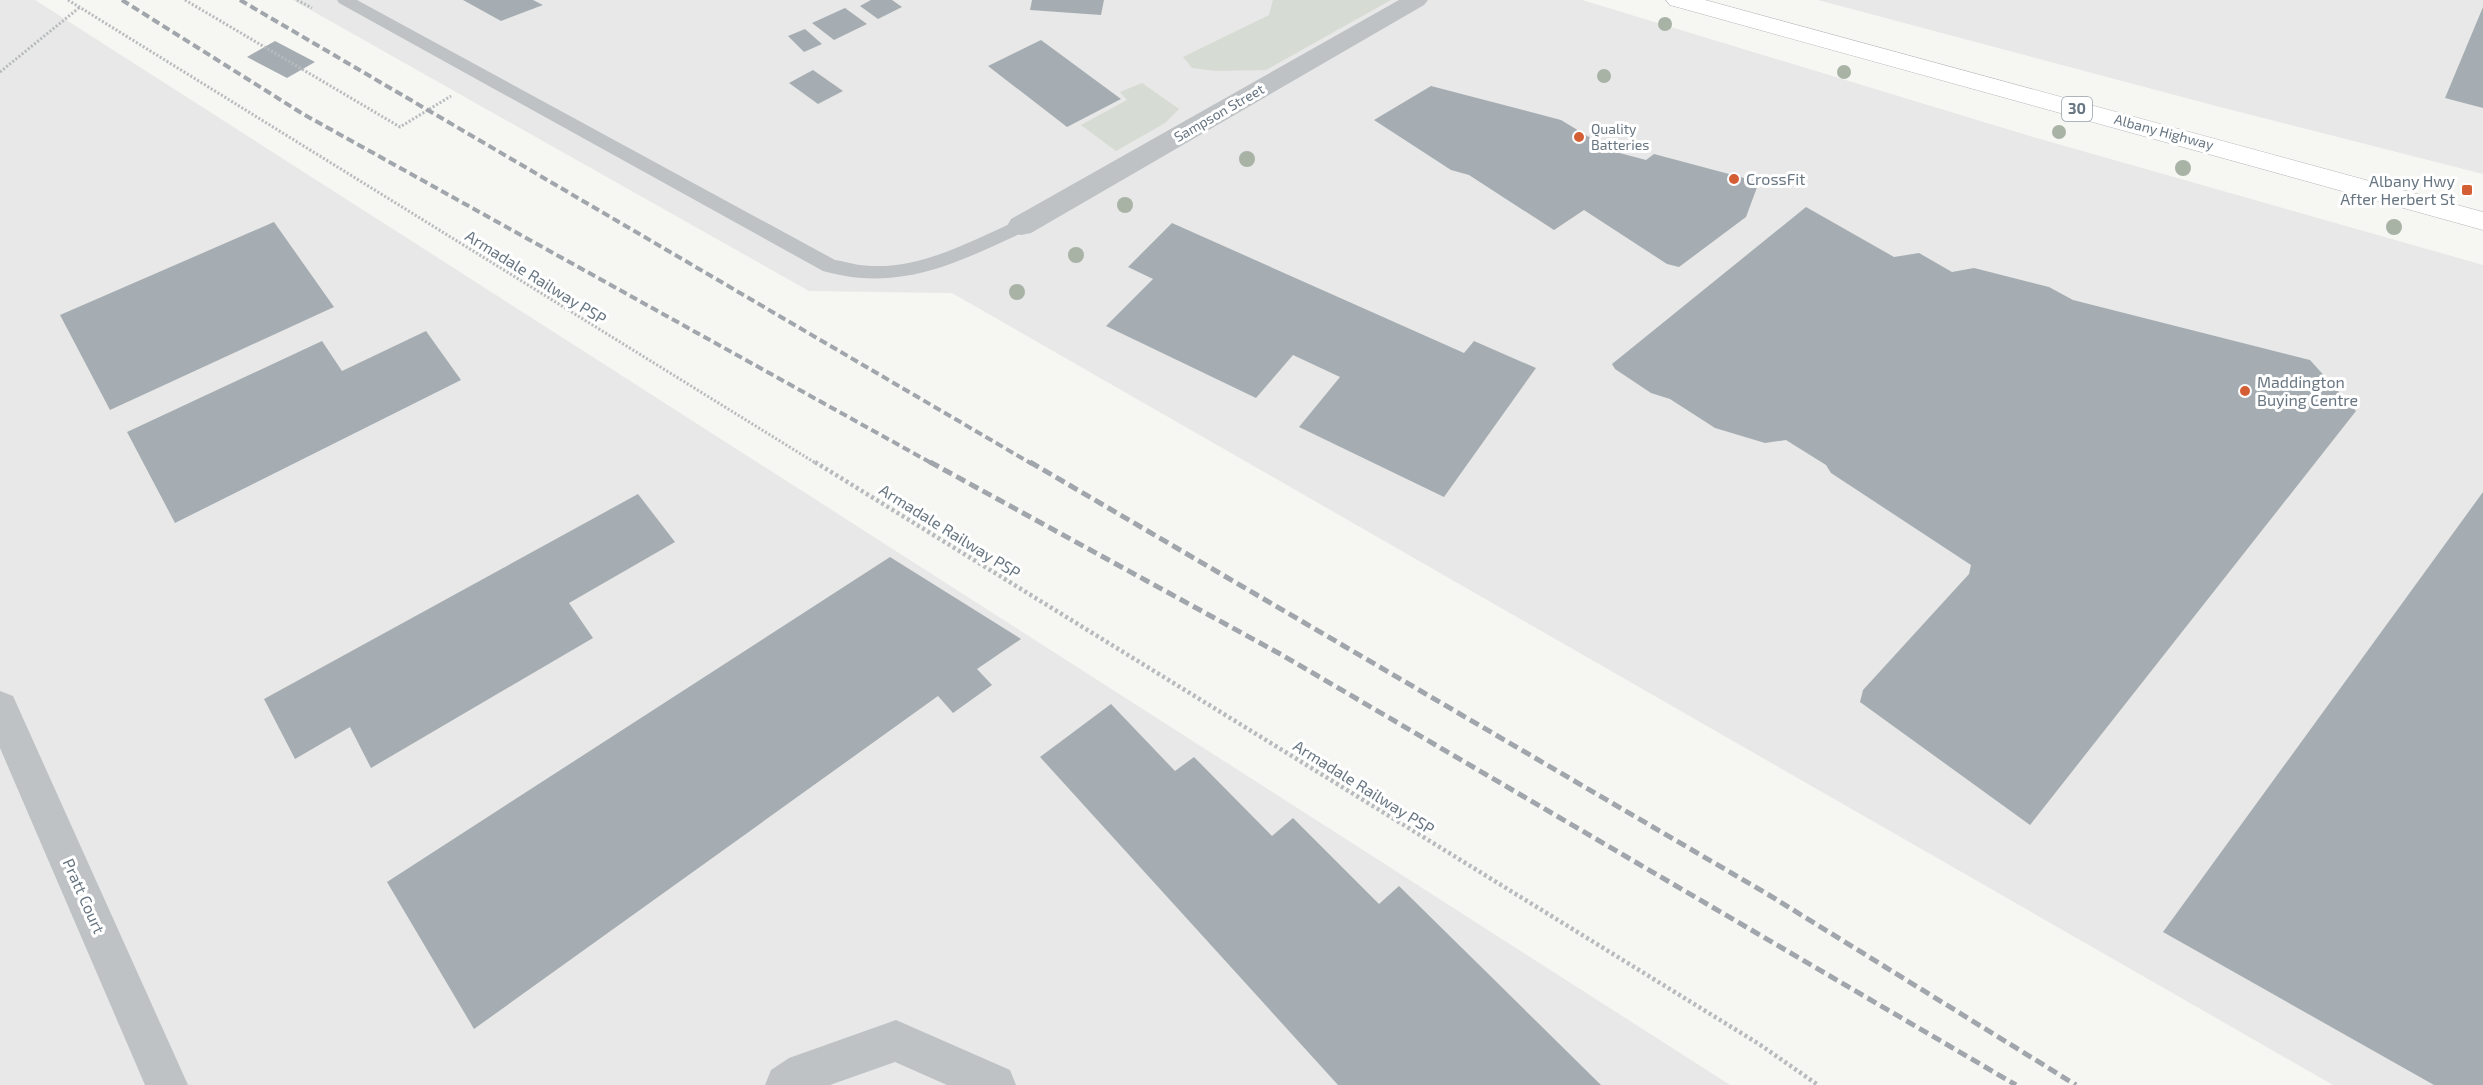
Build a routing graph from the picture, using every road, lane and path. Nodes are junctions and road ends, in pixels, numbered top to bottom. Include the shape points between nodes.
1 (68, 0) edge
2 (185, 0) edge
3 (345, 0) edge
4 (1416, 0) edge
5 (1678, 0) edge
6 (80, 7) junction
7 (0, 72) edge
8 (460, 91) dead end
9 (2481, 219) edge
10 (1021, 226) joint
11 (0, 707) edge
12 (167, 1085) edge
13 (786, 1085) edge
14 (995, 1085) edge
15 (1818, 1085) edge

1 - 6 path, Armadale Railway PSP
2 - 8 path via 400,127
3 - 10 lane via 830,266 873,273 918,268
4 - 10 street, Sampson Street
5 - 9 highway, Albany Highway / 30
6 - 7 path
6 - 15 path, Armadale Railway PSP via 1759,1044
11 - 12 street, Pratt Court
13 - 14 street via 804,1073 896,1041

